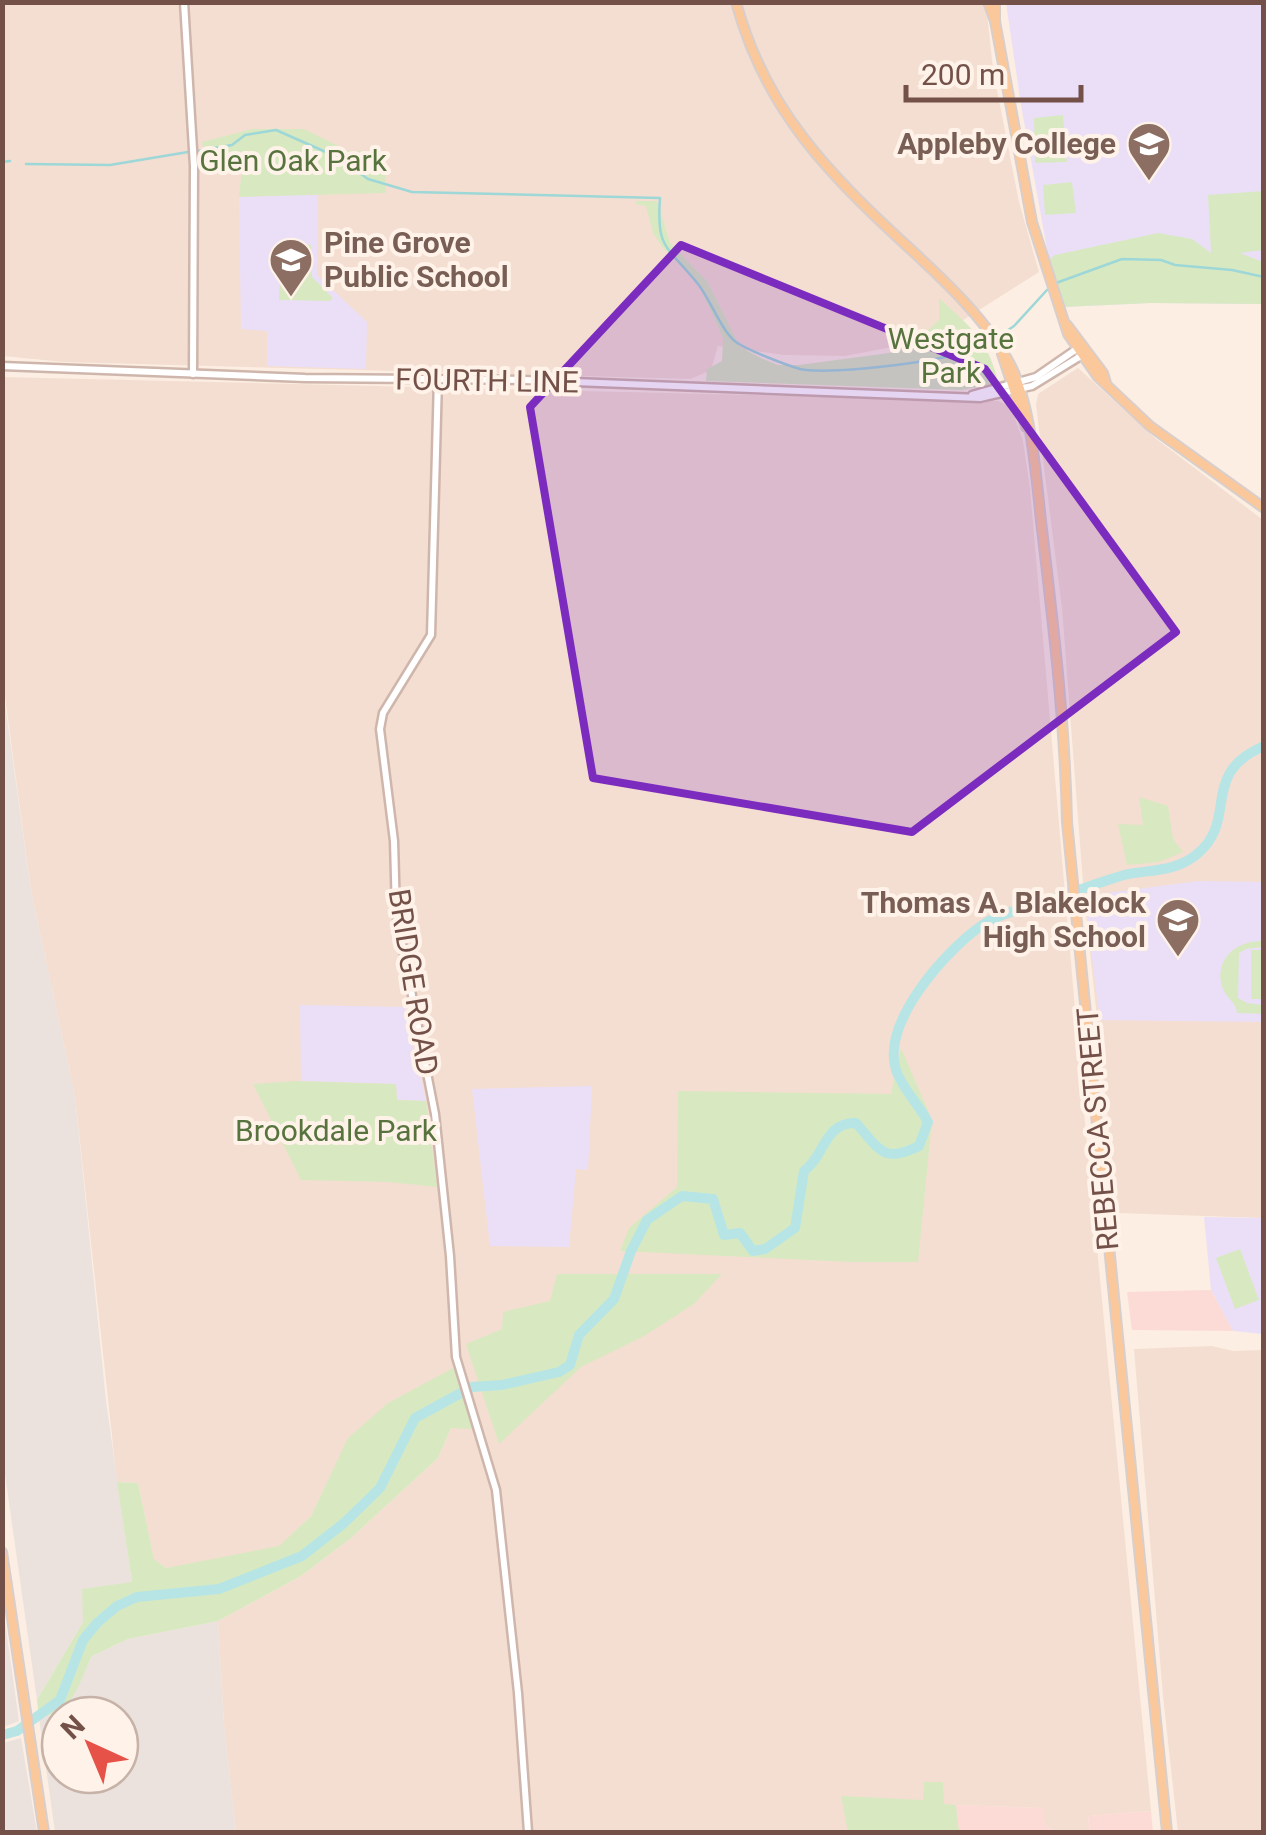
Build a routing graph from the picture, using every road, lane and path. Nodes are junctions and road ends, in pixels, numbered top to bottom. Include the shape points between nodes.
1 (184, 2) edge
2 (736, 2) edge
3 (991, 2) edge
4 (1082, 350) junction
5 (2, 366) edge
6 (192, 374) junction
7 (438, 379) junction
8 (1015, 388) junction
9 (1264, 508) edge
10 (2, 1552) edge
11 (44, 1832) edge
12 (528, 1832) edge
13 (1167, 1832) edge

1 - 6 street via 194,166
2 - 8 main road, REBECCA STREET via 755,56 798,134 966,304 1002,354
3 - 4 main road via 1040,253
4 - 8 street, FOURTH LINE
4 - 9 main road via 1150,426
5 - 6 street, FOURTH LINE
6 - 7 street, FOURTH LINE
7 - 8 street, FOURTH LINE via 971,396
7 - 12 street, BRIDGE ROAD via 431,635 380,729 396,913 434,1114 456,1357 496,1490
8 - 13 main road, REBECCA STREET via 1034,457 1057,660
10 - 11 main road

